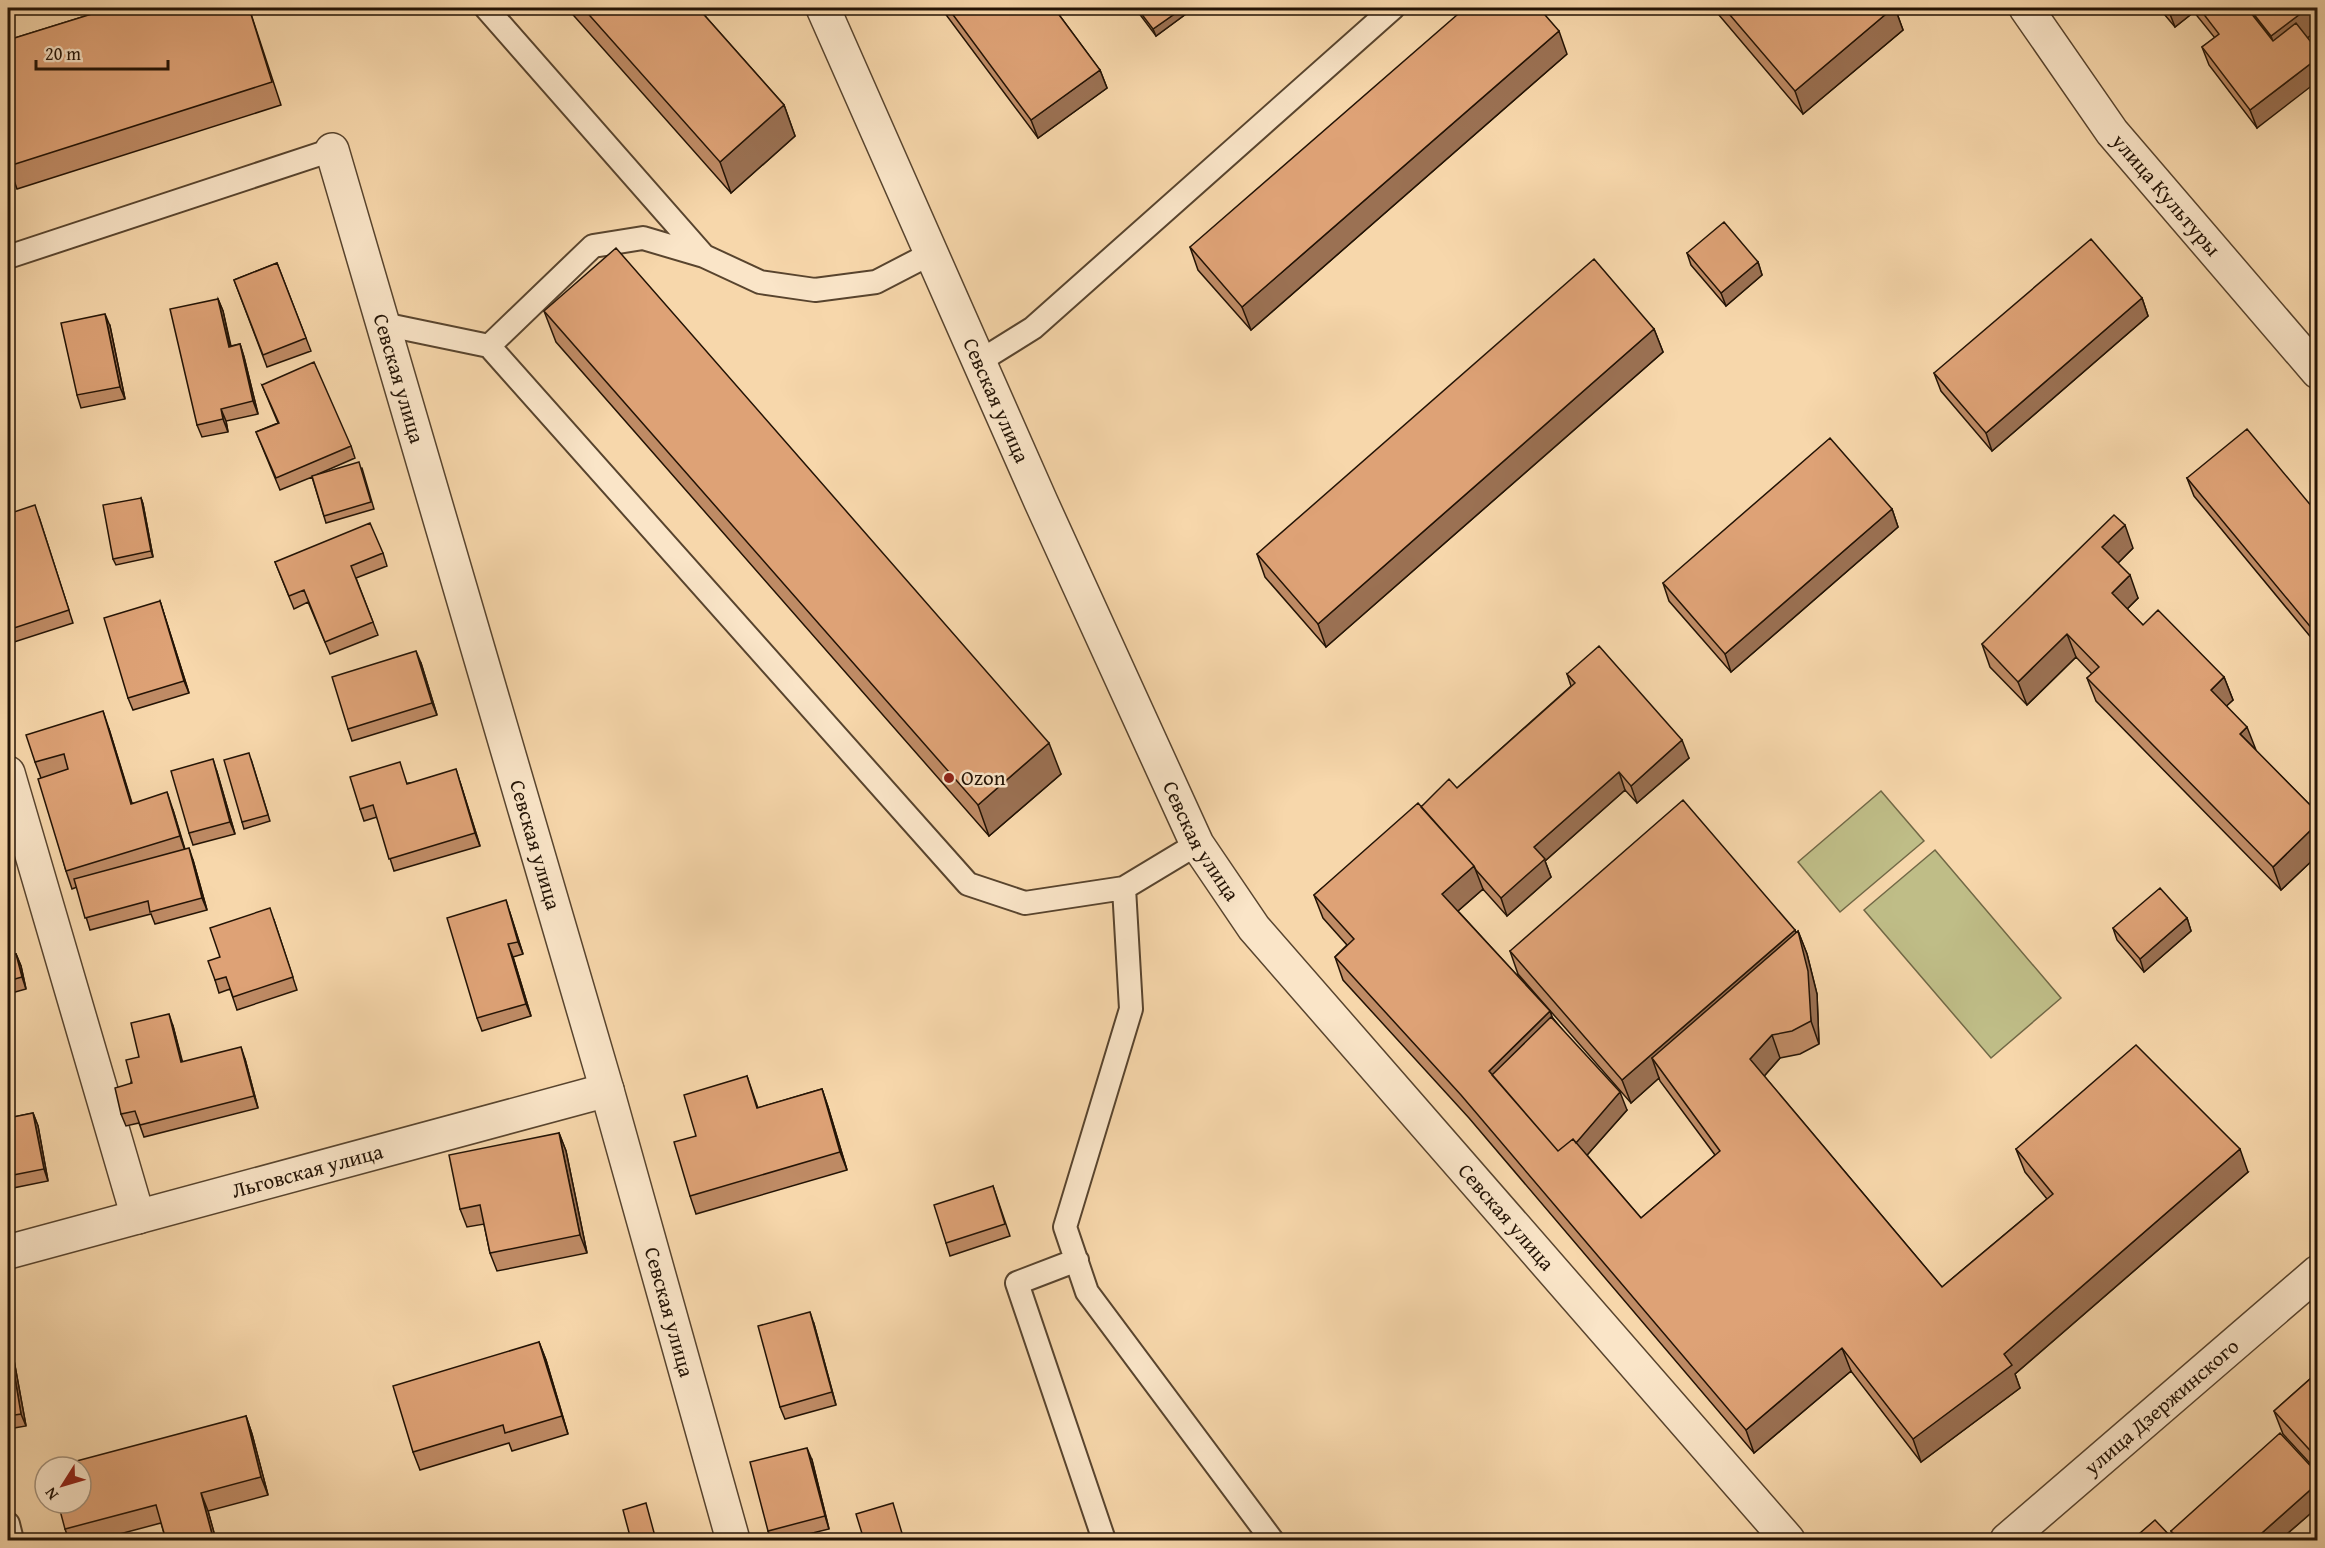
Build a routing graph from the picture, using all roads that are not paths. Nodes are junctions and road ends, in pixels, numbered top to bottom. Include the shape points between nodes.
1 (486, 8) edge
2 (824, 8) edge
3 (1393, 8) edge
4 (2026, 8) edge
5 (332, 150) joint
6 (932, 253) junction
7 (704, 256) junction
8 (8, 257) edge
9 (383, 324) junction
10 (489, 346) junction
11 (980, 361) junction
12 (2318, 372) edge
13 (8, 773) edge
14 (1197, 844) junction
15 (1124, 888) junction
16 (607, 1090) junction
17 (138, 1217) junction
18 (8, 1252) edge
19 (1077, 1260) junction
20 (2318, 1272) edge
21 (8, 1524) edge
22 (12, 1540) edge
23 (733, 1540) edge
24 (1104, 1540) edge
25 (1272, 1540) edge
26 (1788, 1540) edge
27 (2007, 1540) edge

1 - 7 lane
2 - 6 street, Севская улица
3 - 11 lane via 1033,328
4 - 12 street, улица Культуры via 2112,132
5 - 8 lane
5 - 9 street, Севская улица
6 - 7 lane via 876,282 815,290 760,282
6 - 11 street, Севская улица
7 - 10 lane via 643,238 593,246
9 - 10 lane
9 - 16 street, Севская улица
10 - 15 lane via 968,884 1024,903
11 - 14 street, Севская улица
13 - 17 street
14 - 15 lane
14 - 26 street, Севская улица via 1254,928
15 - 19 lane via 1131,1009 1065,1227
16 - 17 street, Льговская улица
16 - 23 street, Севская улица
17 - 18 street, Льговская улица
19 - 24 lane via 1017,1283
19 - 25 lane via 1087,1292
20 - 27 street, улица Дзержинского
21 - 22 lane

